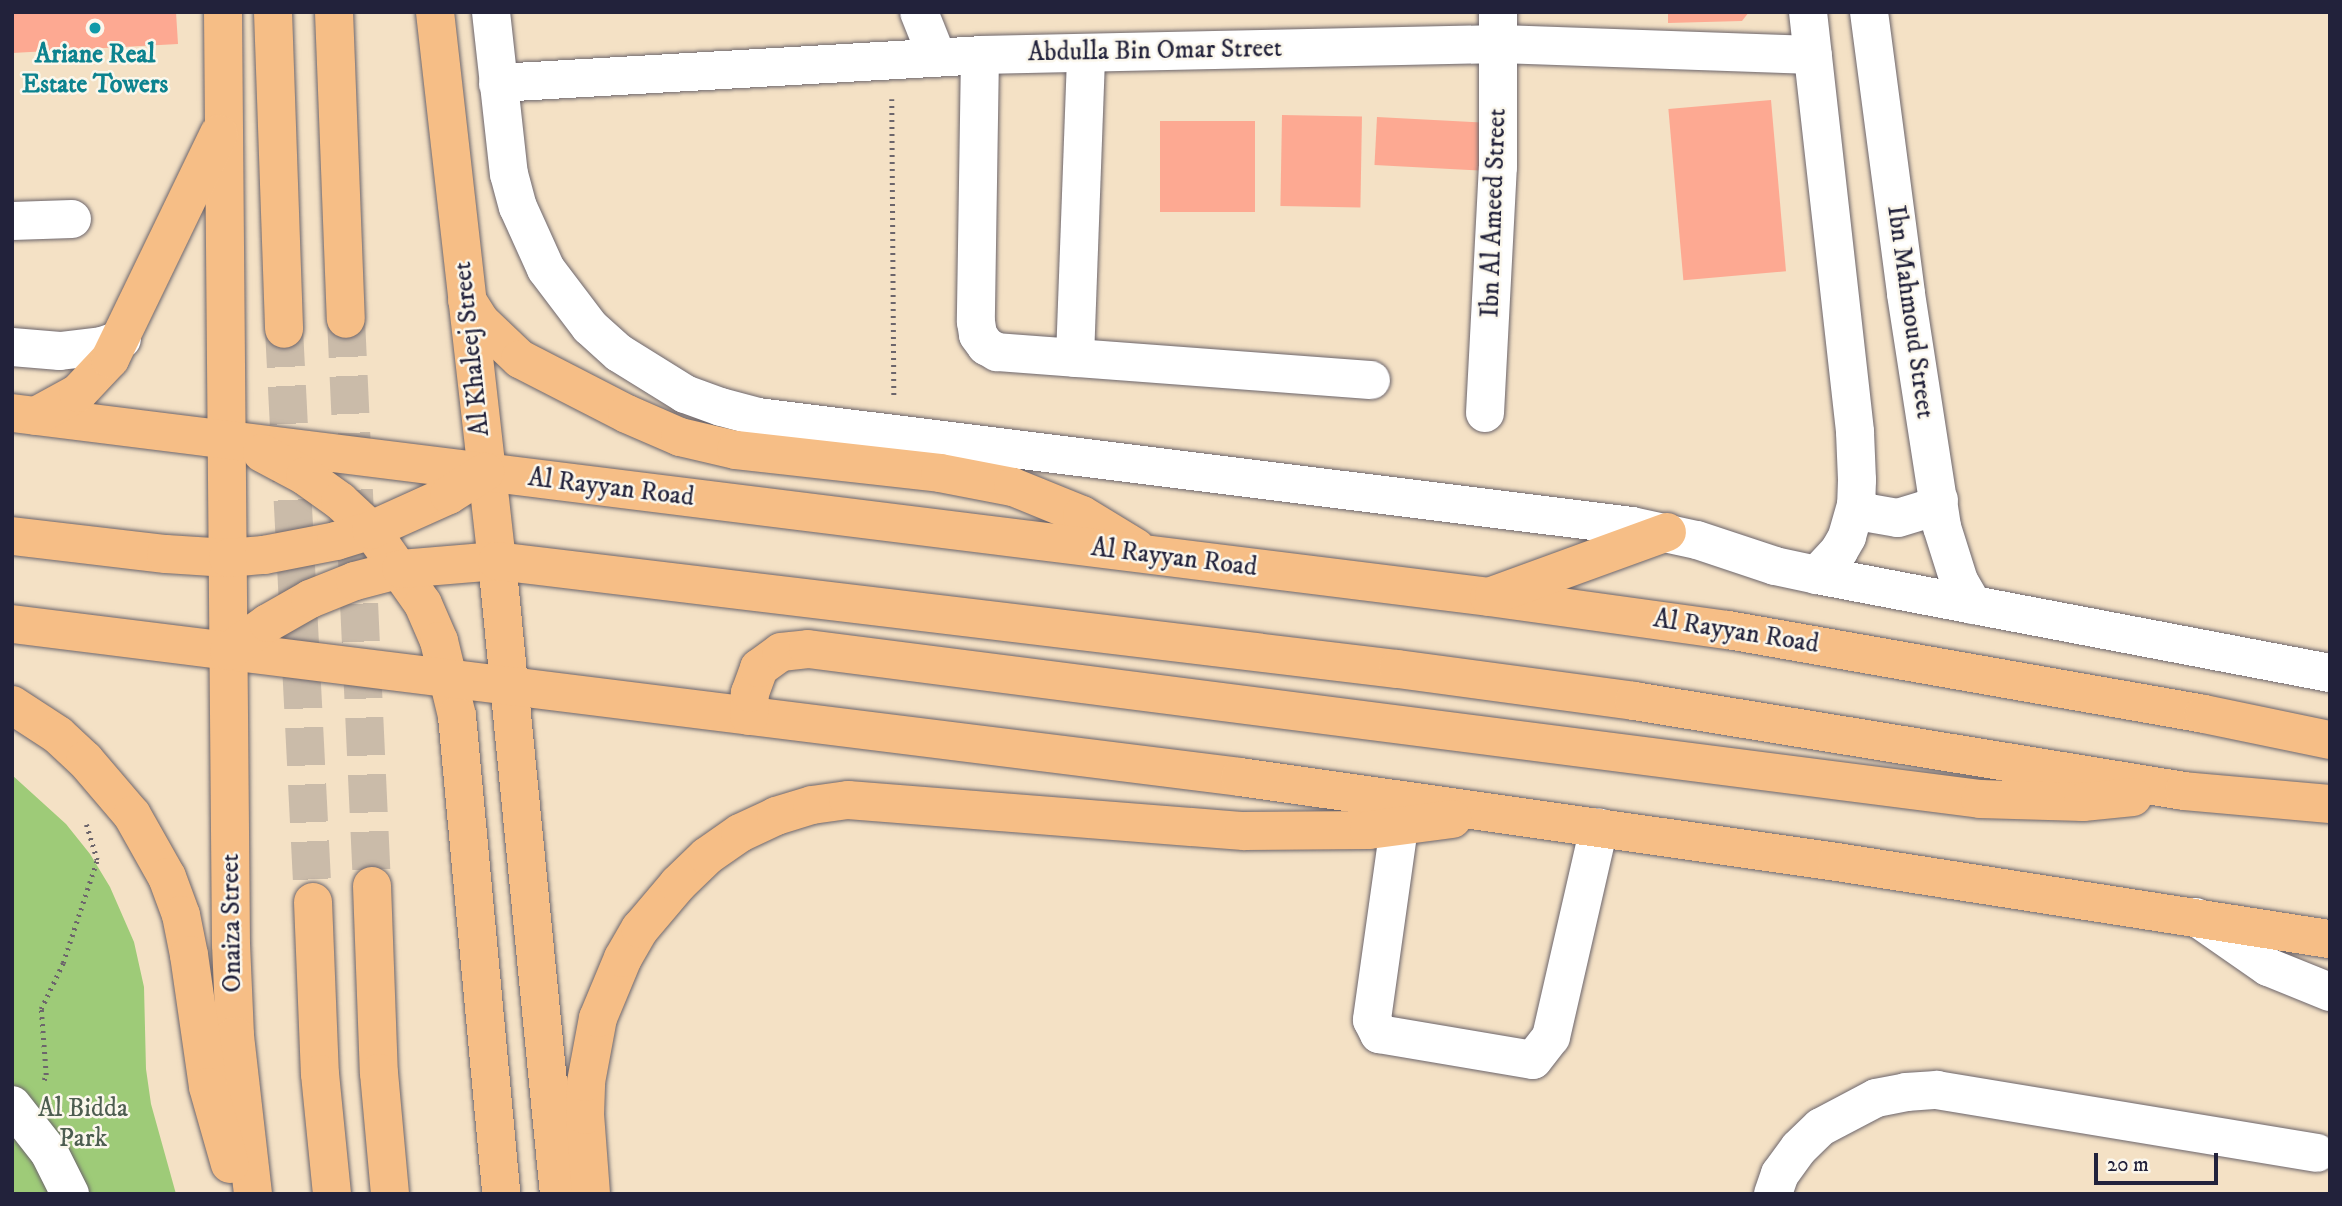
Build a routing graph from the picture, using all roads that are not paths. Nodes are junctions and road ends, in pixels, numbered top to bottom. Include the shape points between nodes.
1 (223, 12) edge
2 (273, 12) edge
3 (334, 12) edge
4 (435, 12) edge
5 (491, 12) edge
6 (919, 12) edge
7 (1808, 12) edge
8 (1869, 12) edge
9 (1499, 28) edge
10 (1086, 53) junction
11 (980, 55) junction
12 (1813, 55) junction
13 (937, 57) junction
14 (498, 83) junction
15 (224, 124) junction
16 (72, 219) dead end
17 (12, 221) edge
18 (467, 300) junction
19 (346, 319) tunnel mouth
20 (284, 329) tunnel mouth
21 (122, 339) junction
22 (12, 347) edge
23 (1075, 358) junction
24 (1371, 380) dead end
25 (24, 414) edge
26 (1485, 414) dead end
27 (227, 440) junction
28 (485, 472) junction
29 (1939, 500) junction
30 (1856, 505) junction
31 (371, 530) junction
32 (1667, 532) junction
33 (12, 536) edge
34 (1144, 554) junction
35 (228, 558) junction
36 (497, 561) junction
37 (401, 569) junction
38 (1817, 575) junction
39 (1489, 597) junction
40 (1973, 605) junction
41 (12, 624) edge
42 (229, 651) junction
43 (2330, 673) edge
44 (451, 680) junction
45 (509, 686) junction
46 (12, 705) edge
47 (749, 716) junction
48 (2330, 740) edge
49 (2184, 791) junction
50 (2330, 804) edge
51 (1491, 812) junction
52 (1399, 827) junction
53 (1599, 827) junction
54 (372, 886) tunnel mouth
55 (313, 902) tunnel mouth
56 (2196, 917) junction
57 (2330, 939) edge
58 (2330, 992) edge
59 (19, 1112) edge
60 (2317, 1153) dead end
61 (70, 1194) edge
62 (240, 1194) edge
63 (253, 1194) edge
64 (332, 1194) edge
65 (390, 1194) edge
66 (502, 1194) edge
67 (559, 1194) edge
68 (592, 1194) edge
69 (1773, 1194) edge

1 - 15 main road
2 - 20 main road
3 - 19 main road
4 - 18 main road, Al Khaleej Street
5 - 14 street
6 - 13 street
7 - 12 street
8 - 29 street, Ibn Mahmoud Street
9 - 10 street, Abdulla Bin Omar Street
9 - 12 street, Abdulla Bin Omar Street
9 - 26 street, Ibn Al Ameed Street via 1496,208
10 - 11 street, Abdulla Bin Omar Street
10 - 23 street
11 - 13 street, Abdulla Bin Omar Street
11 - 23 street via 978,335 998,352
12 - 30 street via 1855,432
13 - 14 street, Abdulla Bin Omar Street
14 - 32 street via 509,174 518,207 546,269 609,344 685,394 758,416
15 - 21 main road
15 - 27 main road
16 - 17 street
18 - 28 main road, Al Khaleej Street
18 - 34 main road via 481,323 520,359 671,433 736,450 940,473 1013,487 1082,514
21 - 22 street via 60,351
21 - 25 main road via 78,393
23 - 24 street
25 - 27 main road, Al Rayyan Road
27 - 28 main road, Al Rayyan Road
27 - 31 main road via 305,476
27 - 35 main road
28 - 31 main road via 439,500
28 - 34 main road, Al Rayyan Road
28 - 36 main road, Al Khaleej Street
29 - 30 street via 1927,509 1898,517 1869,513
29 - 40 street, Ibn Mahmoud Street via 1949,554
30 - 38 street via 1839,551
31 - 35 main road via 301,549
31 - 37 main road
32 - 38 street
32 - 39 main road
33 - 35 main road
34 - 39 main road, Al Rayyan Road
35 - 42 main road
36 - 37 main road
36 - 45 main road, Al Khaleej Street
36 - 49 main road via 1634,701
37 - 42 main road via 310,599
37 - 44 main road via 423,604
38 - 40 street
39 - 48 main road, Al Rayyan Road via 1856,650
40 - 43 street
41 - 42 main road
42 - 44 main road
42 - 63 main road, Onaiza Street via 234,1009
44 - 45 main road
44 - 66 main road
45 - 47 main road
45 - 67 main road
46 - 62 main road via 58,735 85,760 132,815 167,877 189,955 208,1087
47 - 49 main road via 750,693 759,668 781,652 808,649 1980,799 2083,802
47 - 51 main road
49 - 50 main road
51 - 52 main road
51 - 53 main road
52 - 53 street via 1372,1020 1379,1034 1532,1060 1551,1037
52 - 68 main road via 1307,833 1244,831 885,801 836,802 776,816 706,856 640,929 623,958 598,1018 586,1082
53 - 56 main road
54 - 65 main road via 379,1073
55 - 64 main road via 320,1074
56 - 57 main road
56 - 58 street via 2268,967
59 - 61 street via 49,1152
60 - 69 street via 1937,1090 1906,1092 1876,1098 1821,1127 1780,1174

